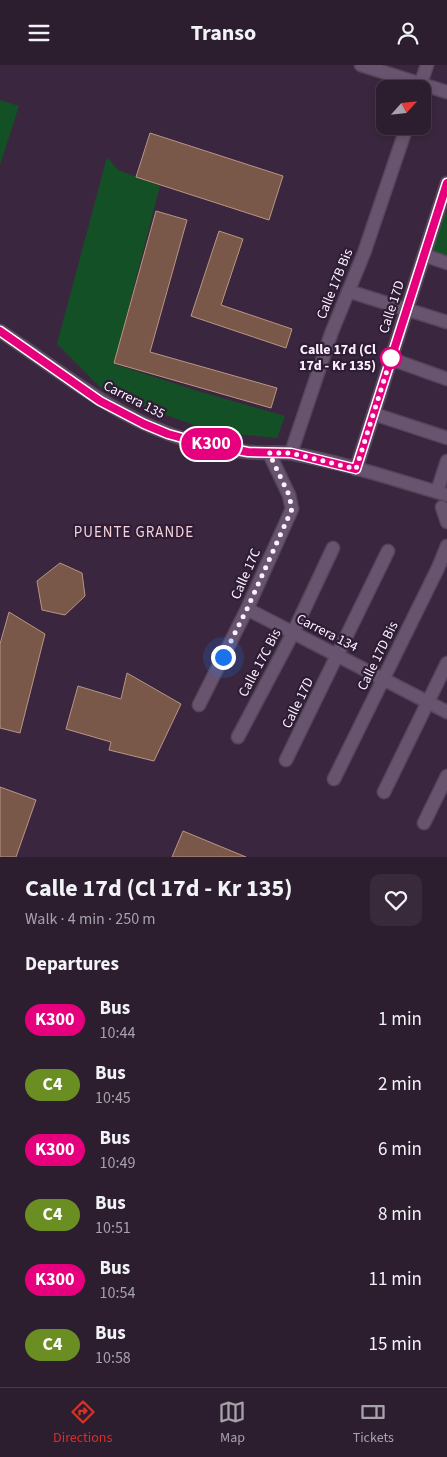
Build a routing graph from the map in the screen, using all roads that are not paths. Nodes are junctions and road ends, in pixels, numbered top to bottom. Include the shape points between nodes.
1 (427, 65) edge
2 (369, 66) edge
3 (405, 80) edge
4 (422, 80) edge
5 (431, 88) edge
6 (447, 92) edge
7 (404, 135) edge
8 (447, 183) edge
9 (443, 207) edge
10 (424, 255) junction
11 (447, 263) edge
12 (348, 291) junction
13 (407, 309) junction
14 (447, 322) edge
15 (0, 331) edge
16 (391, 359) junction
17 (447, 379) edge
18 (374, 414) junction
19 (447, 438) edge
20 (269, 453) junction
21 (291, 453) junction
22 (447, 461) edge
23 (356, 469) junction
24 (442, 498) edge
25 (447, 522) edge
26 (447, 546) edge
27 (333, 548) dead end
28 (388, 551) dead end
29 (247, 609) junction
30 (293, 633) junction
31 (338, 655) junction
32 (447, 663) edge
33 (382, 680) junction
34 (428, 703) junction
35 (199, 705) dead end
36 (447, 712) edge
37 (238, 737) dead end
38 (286, 760) dead end
39 (447, 775) edge
40 (334, 779) dead end
41 (384, 792) dead end
42 (424, 823) dead end

1 - 4 street
2 - 3 street
5 - 6 street
7 - 12 street, Calle 17B Bis
8 - 9 street, Calle 17D
9 - 10 street, Calle 17D
10 - 11 street
10 - 13 street, Calle 17D
12 - 13 street
12 - 21 street, Calle 17B Bis
13 - 14 street
13 - 16 street, Calle 17D
15 - 20 street, Carrera 135 via 88,393 144,424 197,442
16 - 17 street
16 - 18 street, Calle 17D
18 - 19 street
18 - 23 street, Calle 17D
20 - 21 street, Carrera 135
20 - 29 street, Calle 17C via 289,495 292,509
21 - 23 street, Carrera 135
22 - 24 street
23 - 24 street, Carrera 135
24 - 25 street
26 - 33 street, Calle 17D Bis
27 - 30 street, Calle 17C Bis
28 - 31 street, Calle 17D
29 - 30 street, Carrera 134
29 - 35 street, Calle 17C
30 - 31 street, Carrera 134
30 - 37 street, Calle 17C Bis
31 - 33 street, Carrera 134
31 - 38 street, Calle 17D
32 - 34 street
33 - 34 street, Carrera 134
33 - 40 street, Calle 17D Bis
34 - 36 street, Carrera 134
34 - 41 street
39 - 42 street

